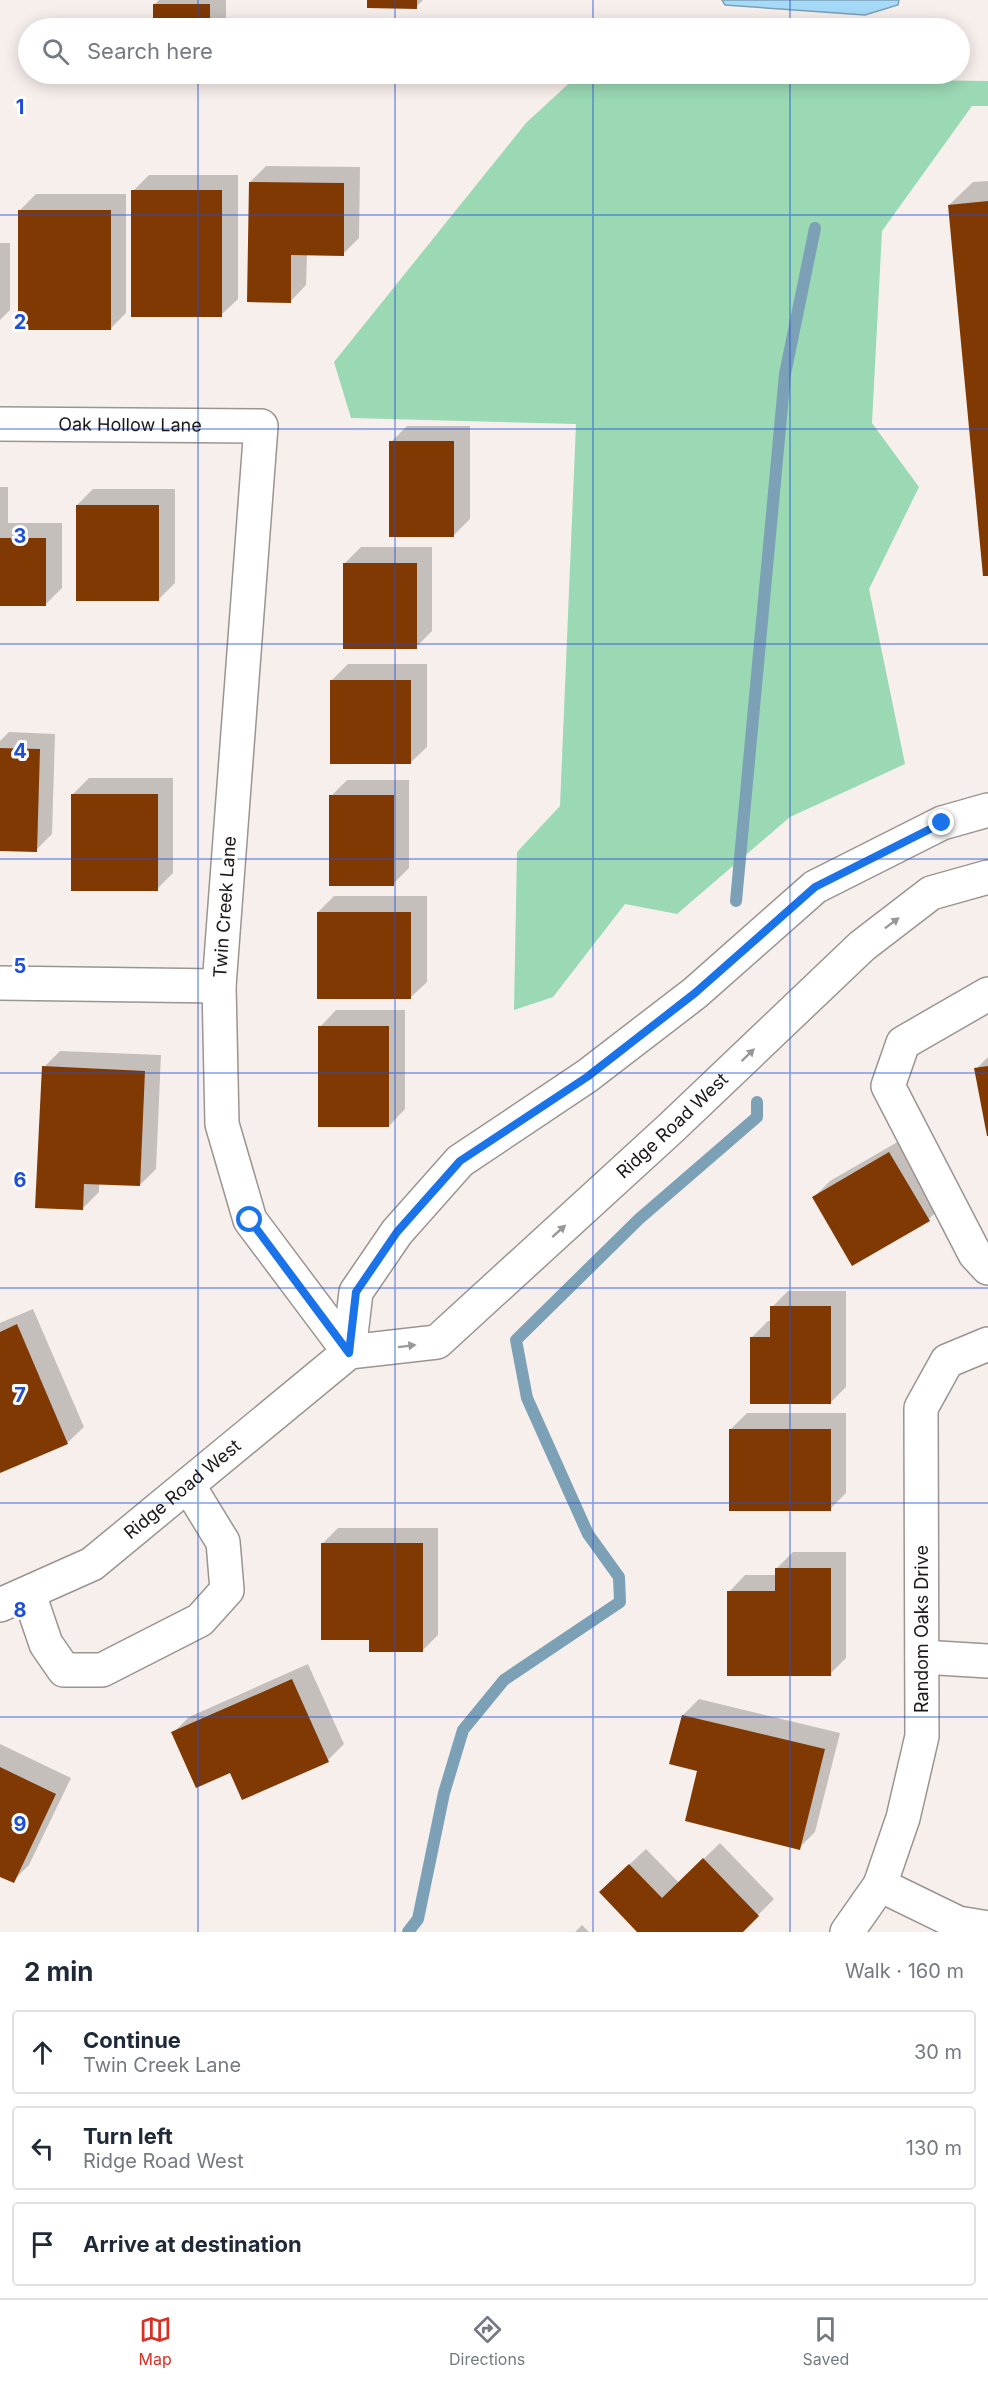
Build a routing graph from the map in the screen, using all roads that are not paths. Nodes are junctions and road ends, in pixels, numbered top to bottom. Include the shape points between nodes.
1 (0, 424) edge
2 (261, 426) joint
3 (988, 810) edge
4 (988, 877) edge
5 (0, 983) edge
6 (219, 986) junction
7 (988, 994) edge
8 (988, 1268) edge
9 (988, 1344) edge
10 (349, 1353) junction
11 (188, 1485) junction
12 (14, 1599) edge
13 (922, 1657) junction
14 (988, 1661) edge
15 (880, 1885) junction
16 (988, 1928) edge
17 (847, 1932) edge

1 - 2 street, Oak Hollow Lane
2 - 6 street, Twin Creek Lane
3 - 10 street via 942,823 815,887 677,1007 587,1077 460,1161 397,1232 356,1292
10 -> 4 street, Ridge Road West via 437,1342 862,946 931,893
5 - 6 street
6 - 10 street, Twin Creek Lane via 222,1124 250,1220
7 - 8 street via 903,1043 888,1086 975,1254
9 - 13 street, Random Oaks Drive via 947,1361 921,1408
10 - 11 street, Ridge Road West
11 - 12 street, Ridge Road West via 92,1564
11 - 12 street via 223,1542 224,1551 227,1590 200,1620 102,1670 64,1670
13 - 14 street
13 - 15 street, Random Oaks Drive via 922,1736 903,1818
15 - 16 street via 958,1923
15 - 17 street, Random Oaks Drive

